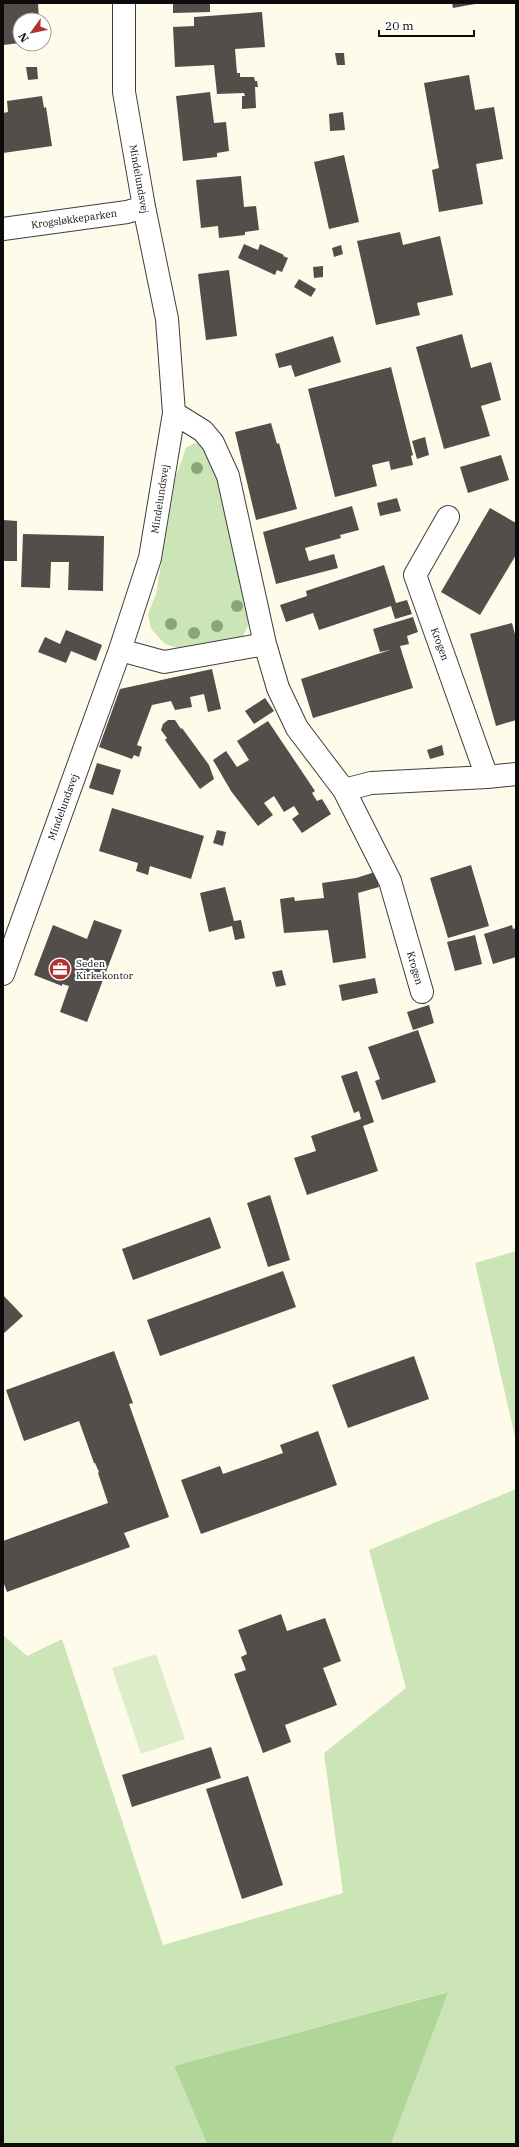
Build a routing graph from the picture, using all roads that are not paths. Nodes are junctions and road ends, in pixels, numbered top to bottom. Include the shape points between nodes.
1 (124, 3) edge
2 (144, 207) junction
3 (3, 229) edge
4 (174, 413) junction
5 (448, 517) dead end
6 (265, 644) junction
7 (120, 650) junction
8 (516, 774) edge
9 (487, 777) junction
10 (344, 790) junction
11 (3, 974) edge
12 (422, 992) dead end

1 - 2 street, Mindelundsvej via 124,92
2 - 3 street, Krogsløkkeparken via 127,212
2 - 4 street, Mindelundsvej via 167,319
4 - 6 street, Krogen via 200,428 213,443 228,476
4 - 7 street, Mindelundsvej via 150,558
5 - 9 street, Krogen via 415,575
6 - 7 street via 164,662
6 - 10 street, Krogen via 278,688 297,728
7 - 11 street, Mindelundsvej
8 - 9 street
9 - 10 street via 370,783
10 - 12 street, Krogen via 390,881

